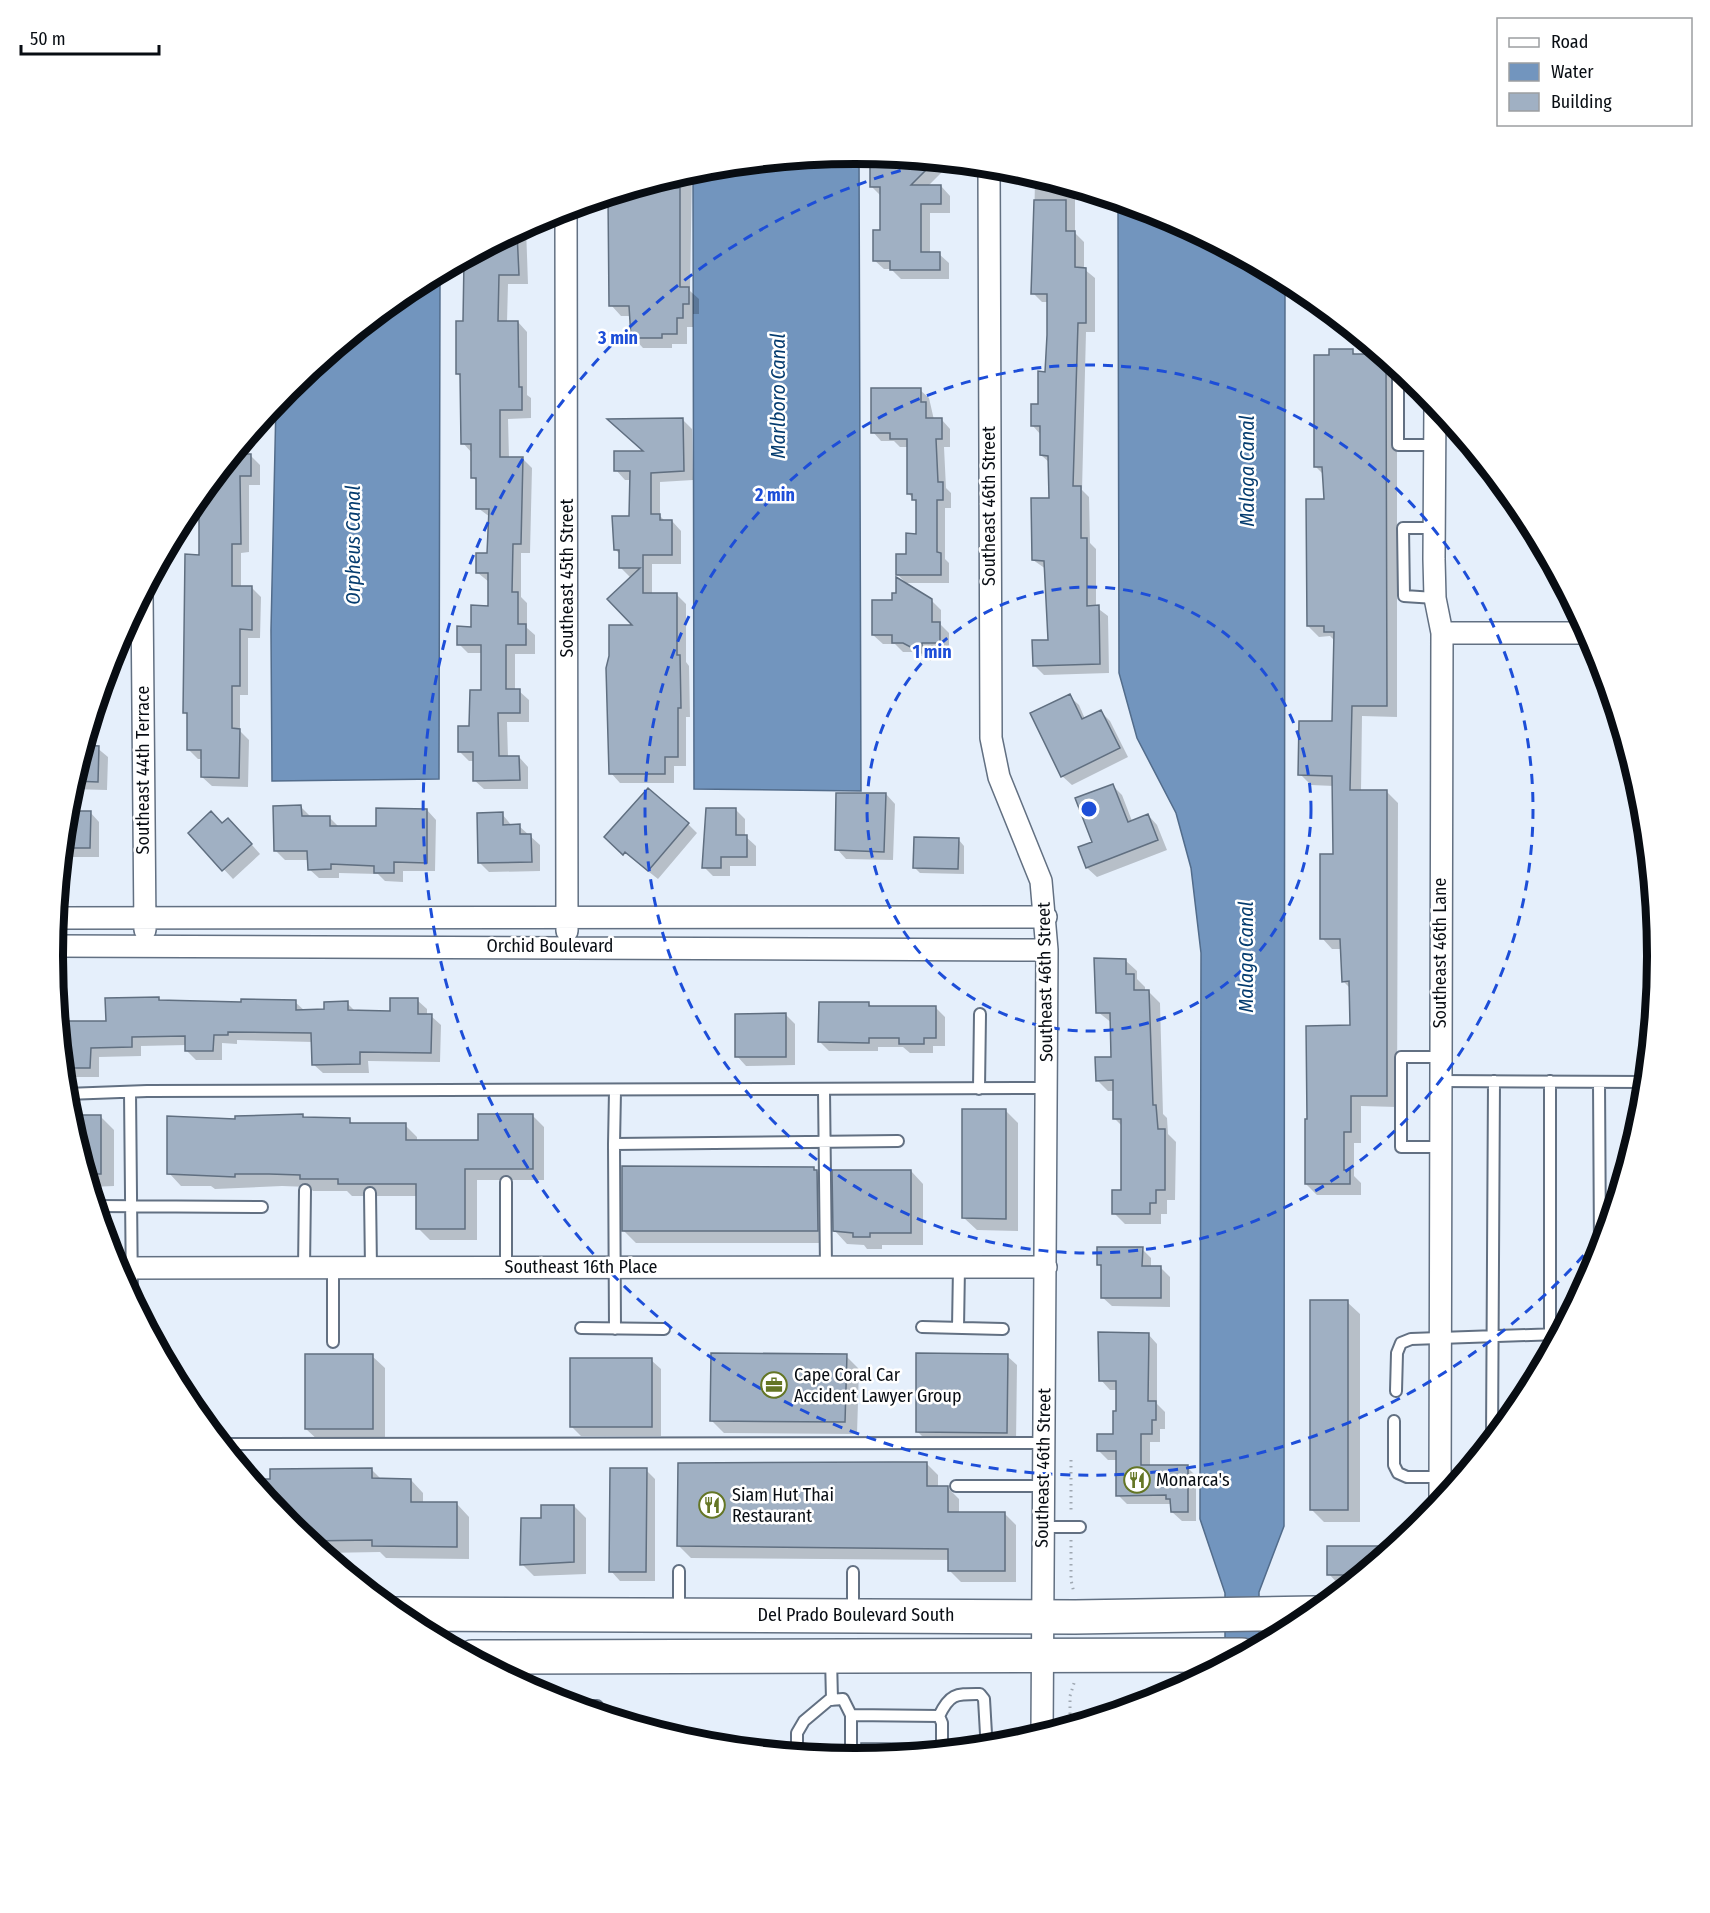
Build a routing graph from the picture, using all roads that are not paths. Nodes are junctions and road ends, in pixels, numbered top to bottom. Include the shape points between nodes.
1 (989, 176) edge
2 (566, 220) edge
3 (1398, 380) edge
4 (1435, 417) edge
5 (1434, 445) junction
6 (1434, 528) junction
7 (1435, 598) junction
8 (142, 612) edge
9 (1442, 633) junction
10 (1578, 633) edge
11 (1046, 917) junction
12 (64, 918) edge
13 (144, 918) junction
14 (567, 919) junction
15 (145, 945) junction
16 (63, 946) edge
17 (567, 946) junction
18 (1047, 950) junction
19 (980, 1014) dead end
20 (1440, 1057) junction
21 (1440, 1081) junction
22 (1494, 1082) junction
23 (1550, 1082) junction
24 (1599, 1082) junction
25 (1637, 1082) edge
26 (1047, 1088) junction
27 (979, 1089) junction
28 (824, 1090) junction
29 (615, 1091) junction
30 (130, 1092) junction
31 (75, 1094) edge
32 (898, 1142) dead end
33 (825, 1143) junction
34 (614, 1144) junction
35 (1440, 1147) junction
36 (506, 1182) dead end
37 (305, 1190) dead end
38 (370, 1193) dead end
39 (104, 1206) edge
40 (131, 1206) junction
41 (262, 1207) dead end
42 (1600, 1225) edge
43 (125, 1263) edge
44 (826, 1267) junction
45 (958, 1267) junction
46 (1046, 1267) junction
47 (127, 1268) edge
48 (304, 1268) junction
49 (333, 1268) junction
50 (371, 1268) junction
51 (506, 1268) junction
52 (615, 1268) junction
53 (922, 1327) dead end
54 (581, 1328) dead end
55 (958, 1328) junction
56 (1554, 1328) edge
57 (615, 1329) junction
58 (664, 1329) dead end
59 (1003, 1329) dead end
60 (1550, 1335) edge
61 (1493, 1337) junction
62 (1440, 1338) junction
63 (333, 1342) dead end
64 (1396, 1391) dead end
65 (1394, 1421) dead end
66 (1492, 1427) edge
67 (1043, 1443) junction
68 (231, 1444) edge
69 (1440, 1477) junction
70 (1452, 1477) edge
71 (956, 1486) dead end
72 (1043, 1486) junction
73 (1440, 1490) edge
74 (1042, 1527) junction
75 (1080, 1527) dead end
76 (679, 1571) dead end
77 (853, 1572) dead end
78 (1298, 1613) edge
79 (414, 1614) edge
80 (679, 1614) junction
81 (853, 1614) junction
82 (1041, 1617) junction
83 (1226, 1655) edge
84 (831, 1656) junction
85 (1042, 1656) junction
86 (487, 1657) edge
87 (832, 1700) junction
88 (851, 1715) junction
89 (939, 1716) junction
90 (1042, 1726) edge
91 (986, 1734) dead end
92 (851, 1737) junction
93 (840, 1744) dead end
94 (942, 1744) edge
95 (797, 1746) edge
96 (851, 1748) edge

1 - 11 street, Southeast 46th Street via 991,738 999,777 1041,881
2 - 14 street, Southeast 45th Street
3 - 5 lane via 1398,445
4 - 5 street, Southeast 46th Lane
5 - 6 street, Southeast 46th Lane
6 - 7 street, Southeast 46th Lane
6 - 7 lane via 1403,528 1404,596
7 - 9 street, Southeast 46th Lane
8 - 13 street, Southeast 44th Terrace
9 - 10 street
9 - 20 street, Southeast 46th Lane
11 - 14 street, Orchid Boulevard
11 - 18 street, Southeast 46th Street
12 - 13 street, Orchid Boulevard
13 - 14 street, Orchid Boulevard
13 - 15 street, Southeast 44th Terrace
14 - 17 street, Southeast 45th Street
15 - 16 street, Orchid Boulevard
15 - 17 street, Orchid Boulevard
17 - 18 street, Orchid Boulevard
18 - 26 street, Southeast 46th Street
19 - 27 lane
20 - 21 street, Southeast 46th Lane
20 - 35 lane via 1401,1058 1401,1147
21 - 22 lane
21 - 35 street, Southeast 46th Lane
22 - 23 lane
22 - 61 lane
23 - 24 lane
23 - 56 lane
24 - 25 lane
24 - 42 lane
26 - 27 lane
26 - 46 street, Southeast 46th Street
27 - 28 lane
28 - 29 lane
28 - 33 lane
29 - 30 lane
29 - 34 lane
30 - 31 lane
30 - 40 lane
32 - 33 lane
33 - 34 lane
33 - 44 lane
34 - 52 lane
35 - 62 street, Southeast 46th Lane
36 - 51 lane
37 - 48 lane
38 - 50 lane
39 - 40 lane
40 - 41 lane
40 - 43 lane
44 - 45 street, Southeast 16th Place
44 - 52 street, Southeast 16th Place
45 - 46 street, Southeast 16th Place
45 - 55 lane
46 - 67 street, Southeast 46th Street
47 - 48 street, Southeast 16th Place
48 - 49 street, Southeast 16th Place
49 - 50 street, Southeast 16th Place
49 - 63 lane
50 - 51 street, Southeast 16th Place
51 - 52 street, Southeast 16th Place
52 - 57 lane
53 - 55 lane
54 - 57 lane
55 - 59 lane
57 - 58 lane
60 - 61 lane
61 - 62 lane
61 - 66 lane
62 - 64 lane via 1401,1343 1396,1353
62 - 69 street, Southeast 46th Lane
65 - 69 lane via 1394,1465 1398,1473 1407,1477
67 - 68 lane
67 - 72 street, Southeast 46th Street
69 - 70 lane
69 - 73 street, Southeast 46th Lane
71 - 72 lane
72 - 74 street, Southeast 46th Street
74 - 75 lane
74 - 82 street, Southeast 46th Street
76 - 80 lane
77 - 81 lane
78 - 82 main road, Del Prado Boulevard South
79 - 80 main road, Del Prado Boulevard South
80 - 81 main road, Del Prado Boulevard South
81 - 82 main road, Del Prado Boulevard South
82 - 85 street, Southeast 46th Street
83 - 85 main road
84 - 85 main road
84 - 86 main road
84 - 87 lane
85 - 90 street, Southeast 46th Street
87 - 88 lane via 843,1700
87 - 95 lane via 804,1721 797,1733
88 - 89 lane
88 - 92 lane
89 - 91 lane via 946,1701 958,1694 980,1694 984,1700
89 - 94 lane
92 - 93 lane
92 - 96 lane

